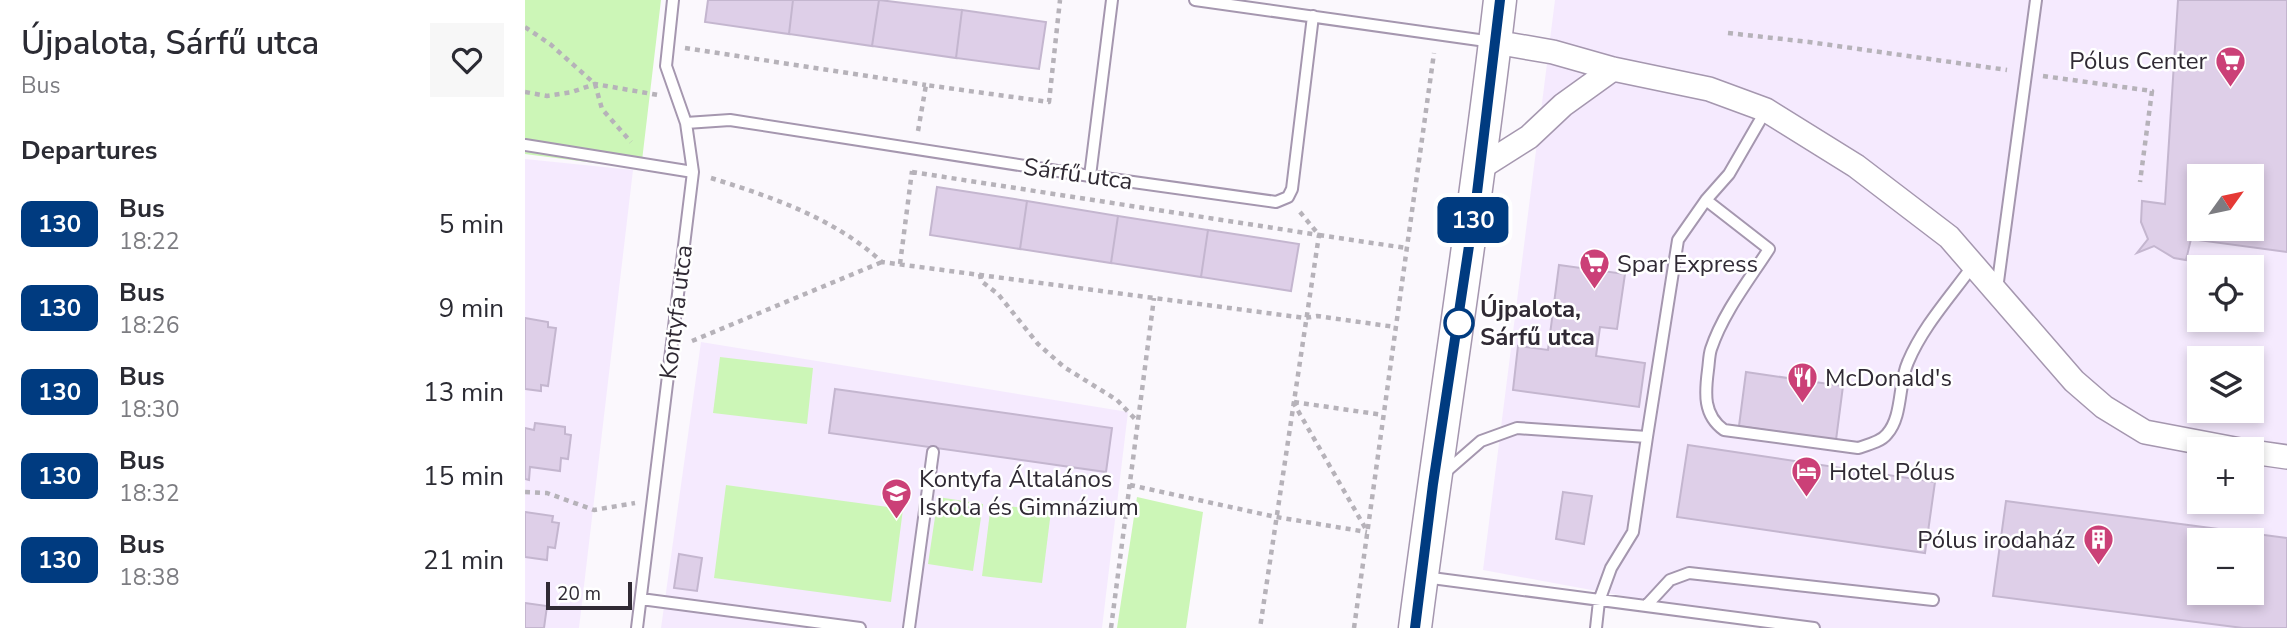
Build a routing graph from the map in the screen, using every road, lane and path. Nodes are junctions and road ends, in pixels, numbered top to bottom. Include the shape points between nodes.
1 (673, 0) edge
2 (1060, 0) edge
3 (1112, 0) edge
4 (1195, 0) edge
5 (1500, 0) edge
6 (2036, 0) edge
7 (1313, 16) junction
8 (525, 27) edge
9 (1728, 33) dead end
10 (1437, 34) junction
11 (1495, 42) junction
12 (668, 45) junction
13 (1613, 69) junction
14 (2026, 73) junction
15 (595, 84) junction
16 (926, 85) junction
17 (525, 92) edge
18 (677, 98) junction
19 (1766, 110) junction
20 (686, 124) junction
21 (525, 145) edge
22 (915, 149) junction
23 (648, 165) junction
24 (1480, 168) junction
25 (694, 172) junction
26 (912, 172) junction
27 (1090, 176) junction
28 (2140, 182) dead end
29 (1288, 197) junction
30 (1706, 200) junction
31 (1319, 234) junction
32 (1406, 248) junction
33 (882, 262) junction
34 (900, 264) junction
35 (1974, 264) junction
36 (980, 274) junction
37 (1997, 292) junction
38 (1154, 298) junction
39 (1305, 318) junction
40 (1395, 327) junction
41 (671, 351) junction
42 (1293, 402) junction
43 (1383, 415) junction
44 (1138, 422) junction
45 (1647, 438) junction
46 (2187, 441) edge
47 (933, 452) dead end
48 (2264, 454) edge
49 (2287, 457) edge
50 (1433, 484) junction
51 (1130, 485) junction
52 (525, 492) edge
53 (653, 500) junction
54 (1276, 517) junction
55 (1367, 532) junction
56 (1421, 576) junction
57 (641, 599) junction
58 (1934, 600) dead end
59 (1599, 601) junction
60 (1646, 606) junction
61 (637, 628) edge
62 (860, 628) edge
63 (909, 628) edge
64 (1111, 628) edge
65 (1261, 628) edge
66 (1354, 628) edge
67 (1415, 628) edge
68 (1596, 628) edge
69 (1814, 628) edge

1 - 12 lane, Kontyfa utca
2 - 16 path via 1049,102
3 - 27 lane
4 - 7 lane
5 - 11 main road
6 - 14 lane
7 - 10 lane
7 - 29 lane
8 - 15 path
9 - 14 path
10 - 11 lane
10 - 32 path
11 - 13 street
11 - 24 main road
12 - 16 path
12 - 18 lane, Kontyfa utca via 666,66
13 - 19 street via 1709,89
13 - 24 street via 1529,137
14 - 28 path via 2152,91
14 - 37 lane
15 - 17 path via 547,96
15 - 18 path
15 - 23 path via 601,109 648,157
16 - 22 path
18 - 20 lane, Kontyfa utca
19 - 30 lane via 1729,174
19 - 35 street via 1925,216
20 - 22 lane, Sárfű utca via 730,120
20 - 25 lane, Kontyfa utca
21 - 23 lane
22 - 26 path
22 - 27 lane, Sárfű utca
23 - 25 lane
24 - 50 main road
25 - 33 path via 777,199 839,230
25 - 41 lane, Kontyfa utca
26 - 31 path
26 - 34 path
27 - 29 lane, Sárfű utca via 1276,202
29 - 31 path
30 - 35 lane via 1769,249 1710,350 1707,410 1724,430 1858,448 1887,435 1906,367 1930,324
30 - 45 lane via 1678,240
31 - 32 path
31 - 39 path
32 - 40 path
33 - 34 path
33 - 41 path
34 - 36 path
35 - 37 street
36 - 38 path
36 - 44 path via 981,281 1038,344 1064,367 1117,400
37 - 46 street via 2074,381 2104,407 2145,432
38 - 39 path
38 - 44 path
39 - 40 path
39 - 42 path
40 - 43 path
41 - 53 lane, Kontyfa utca
42 - 43 path
42 - 54 path
42 - 55 path
43 - 55 path
44 - 51 path
45 - 50 lane via 1517,428 1481,441
45 - 59 lane via 1633,532 1611,568
47 - 63 lane
48 - 49 street
50 - 56 main road
51 - 54 path
51 - 64 path
52 - 53 path via 547,493 594,510
53 - 57 lane, Kontyfa utca
54 - 55 path
54 - 65 path
55 - 66 path
56 - 59 lane
56 - 67 main road
57 - 61 lane, Kontyfa utca
57 - 62 lane
58 - 60 lane via 1689,573 1670,580
59 - 60 lane
59 - 68 lane
60 - 69 lane

